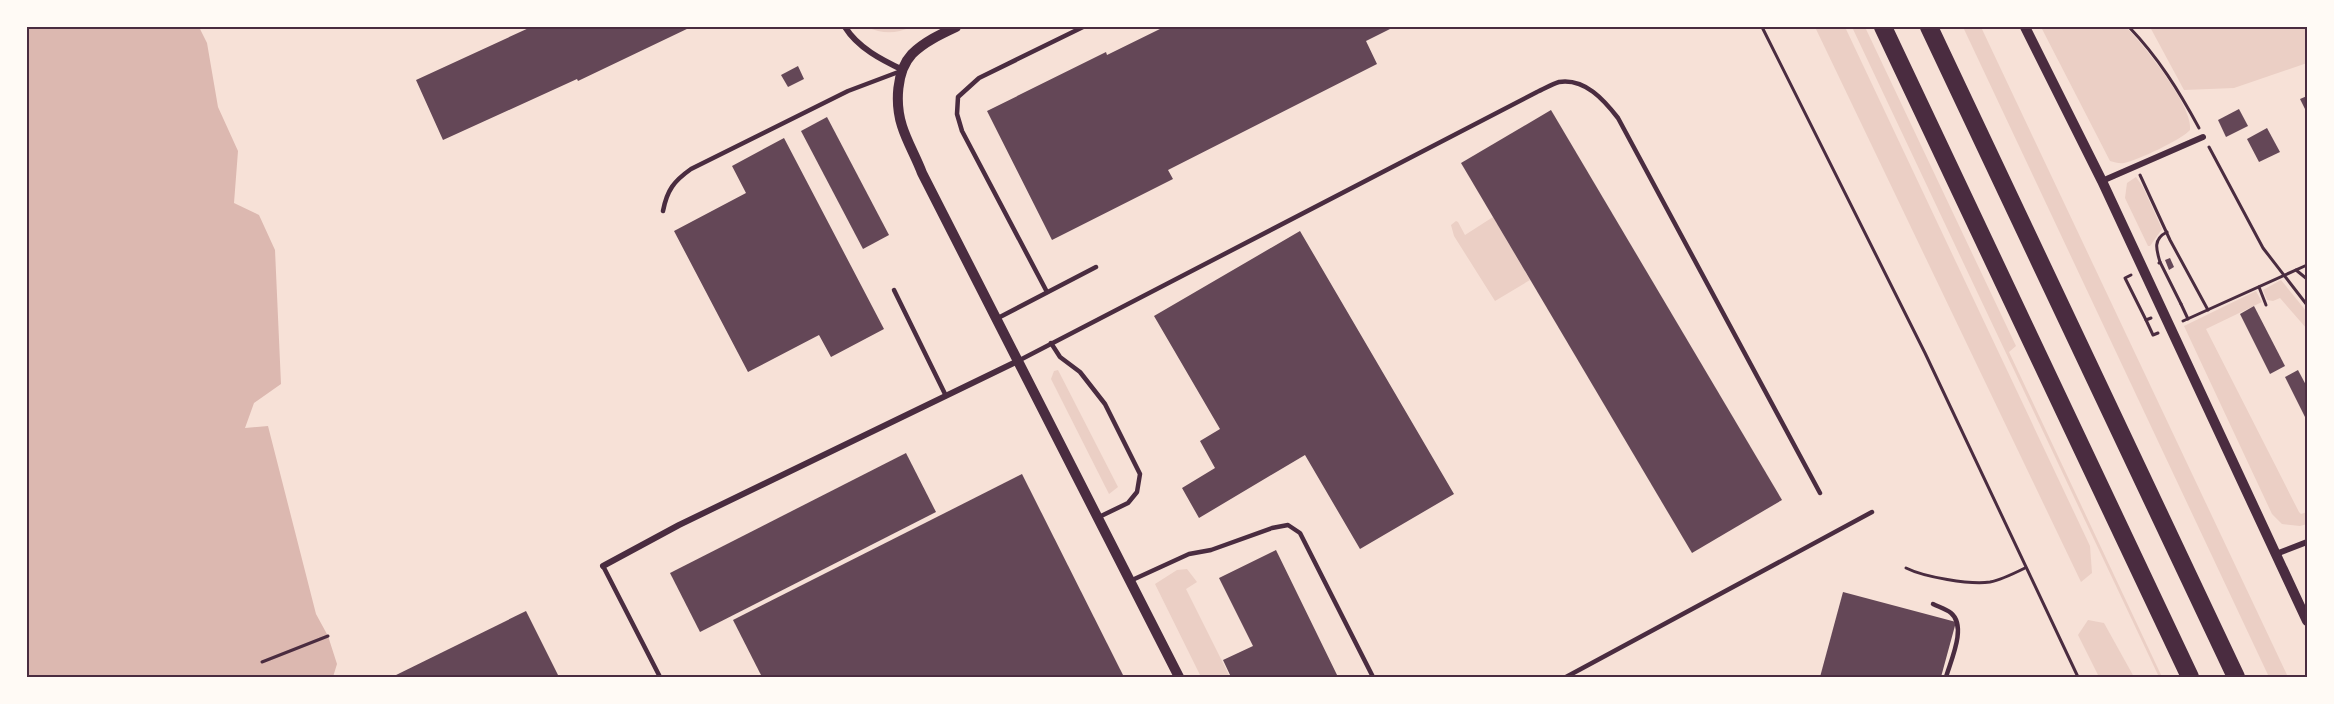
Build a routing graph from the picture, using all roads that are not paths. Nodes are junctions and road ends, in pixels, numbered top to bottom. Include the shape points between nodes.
1 (845, 27) edge
2 (956, 27) edge
3 (1083, 27) edge
4 (1883, 27) edge
5 (1929, 27) edge
6 (2025, 27) edge
7 (903, 70) junction
8 (2203, 136) road end
9 (2102, 181) junction
10 (663, 211) dead end
11 (1096, 267) dead end
12 (894, 290) dead end
13 (1047, 292) junction
14 (997, 319) junction
15 (1051, 343) junction
16 (1018, 361) junction
17 (946, 396) junction
18 (1820, 493) dead end
19 (1872, 512) dead end
20 (1097, 518) junction
21 (2307, 542) edge
22 (2276, 554) junction
23 (603, 566) joint
24 (1130, 581) junction
25 (1933, 604) dead end
26 (2307, 621) edge
27 (660, 677) edge
28 (1179, 677) edge
29 (1373, 677) edge
30 (1566, 677) edge
31 (1946, 677) edge
32 (2190, 677) edge
33 (2236, 677) edge

1 - 7 street via 863,47
2 - 7 street via 928,41 911,55
3 - 13 lane via 978,78 958,97 962,131
4 - 32 highway
5 - 33 highway
6 - 9 street
7 - 10 lane via 848,91 691,169 675,180 666,193
7 - 14 street via 898,88 902,125 922,173
8 - 9 street
9 - 22 street
11 - 13 lane
12 - 17 lane
13 - 14 lane
14 - 16 street
15 - 16 lane
15 - 18 lane via 1537,92 1560,82 1583,85 1602,97 1617,118
15 - 20 lane via 1105,404 1140,474 1137,492 1128,503
16 - 17 street
16 - 20 street
17 - 23 street
19 - 30 lane
20 - 24 street
21 - 22 street
22 - 26 street
23 - 27 lane
24 - 28 street
24 - 29 lane via 1189,555 1288,525 1300,533
25 - 31 lane via 1951,613 1957,621

